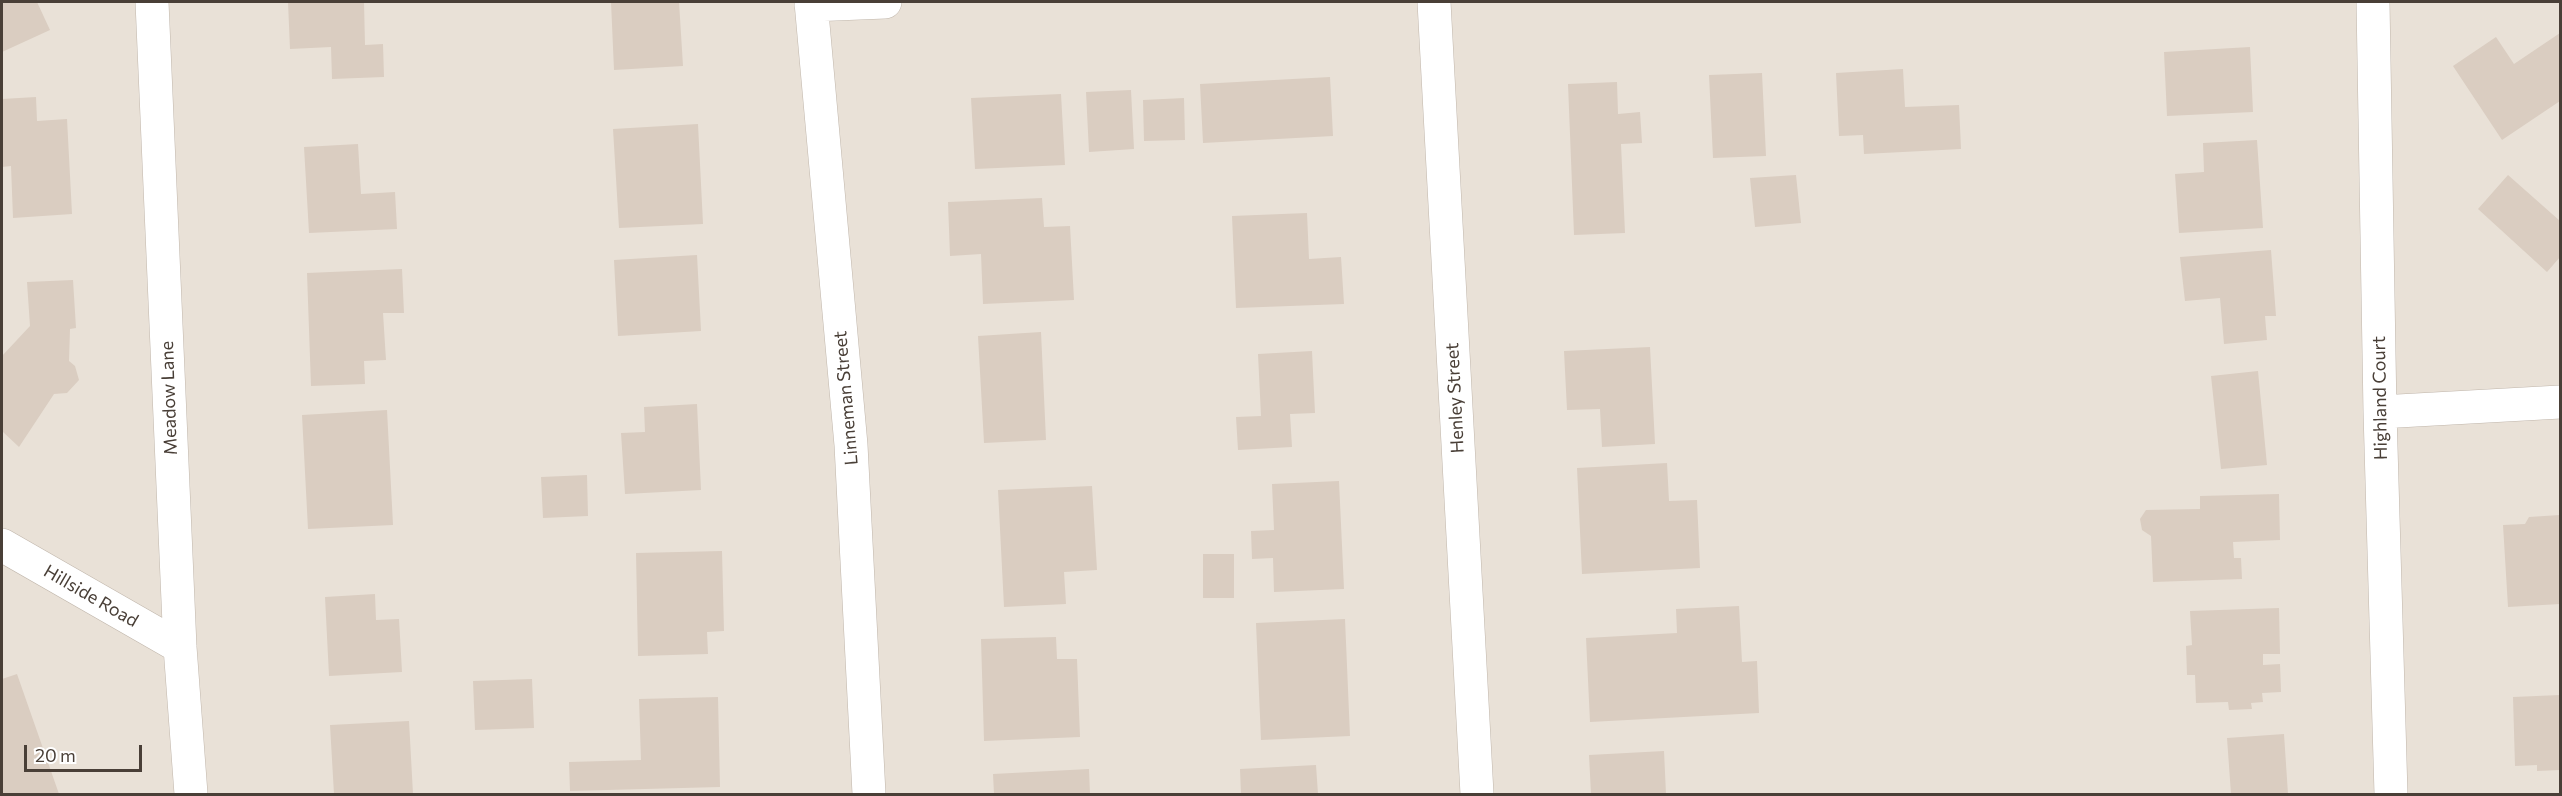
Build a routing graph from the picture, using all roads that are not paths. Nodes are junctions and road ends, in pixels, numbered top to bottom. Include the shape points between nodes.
1 (152, 2) edge
2 (885, 2) edge
3 (1434, 2) edge
4 (2373, 2) edge
5 (811, 3) edge
6 (2560, 402) edge
7 (2380, 412) junction
8 (2, 545) edge
9 (180, 647) junction
10 (191, 795) edge
11 (869, 795) edge
12 (1477, 795) edge
13 (2391, 795) edge

1 - 9 street, Meadow Lane
2 - 5 street
3 - 12 street, Henley Street
4 - 7 street, Highland Court
5 - 11 street, Linneman Street via 851,445
6 - 7 street
7 - 13 street, Highland Court
8 - 9 street, Hillside Road
9 - 10 street, Meadow Lane

